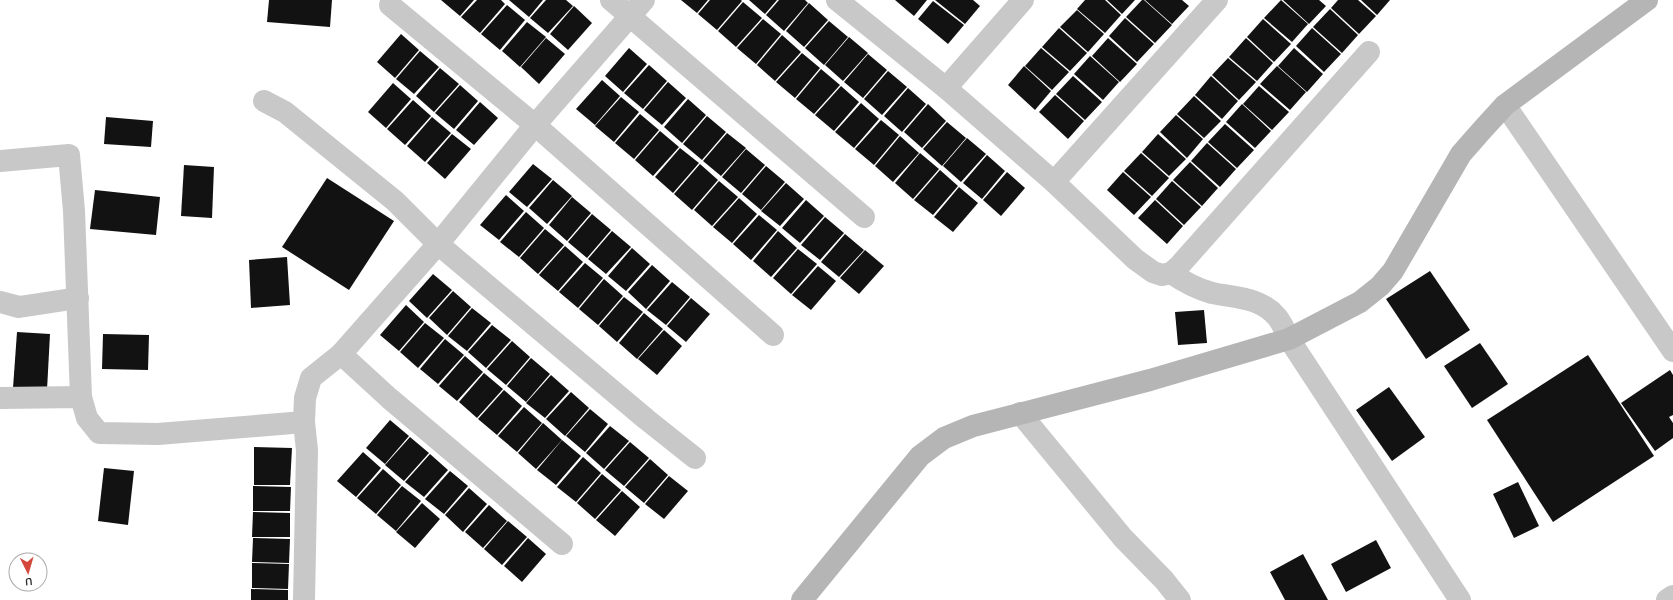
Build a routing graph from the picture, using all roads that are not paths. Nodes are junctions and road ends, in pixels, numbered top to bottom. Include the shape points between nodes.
1 (611, 0) edge
2 (644, 0) edge
3 (837, 0) edge
4 (1023, 0) edge
5 (1217, 0) edge
6 (1647, 0) edge
7 (390, 5) dead end
8 (629, 17) junction
9 (1370, 52) dead end
10 (946, 88) junction
11 (264, 101) dead end
12 (1505, 106) junction
13 (535, 125) junction
14 (0, 161) edge
15 (1054, 182) junction
16 (864, 217) dead end
17 (438, 244) junction
18 (1171, 273) junction
19 (78, 298) junction
20 (0, 302) edge
21 (773, 335) dead end
22 (1289, 339) junction
23 (1673, 351) edge
24 (341, 354) junction
25 (82, 397) junction
26 (0, 398) edge
27 (1020, 414) junction
28 (304, 422) junction
29 (695, 458) dead end
30 (562, 544) dead end
31 (1673, 596) edge
32 (304, 600) edge
33 (802, 600) edge
34 (1180, 600) edge
35 (1460, 600) edge
36 (1668, 600) edge

1 - 8 street
2 - 8 street
3 - 10 street
4 - 10 street
5 - 15 street
6 - 12 street
7 - 13 street
8 - 13 street
8 - 16 street
9 - 18 street
10 - 15 street
11 - 17 street via 285,112 395,201
12 - 22 street via 1461,154 1404,255 1380,286 1360,302
12 - 23 street
13 - 17 street
13 - 21 street
14 - 19 street via 69,155
15 - 18 street via 1135,259 1158,275
17 - 24 street
17 - 29 street
18 - 22 street via 1185,283 1254,301 1267,308 1278,318
19 - 20 street via 19,306
19 - 25 street
22 - 27 street via 1150,380
22 - 35 street
24 - 28 street via 311,378 305,398
24 - 30 street via 389,398
25 - 26 street
25 - 28 street via 86,418 99,433 158,434
27 - 33 street via 973,426 944,438 920,456
27 - 34 street via 1122,538
28 - 32 street via 307,450
31 - 36 street

